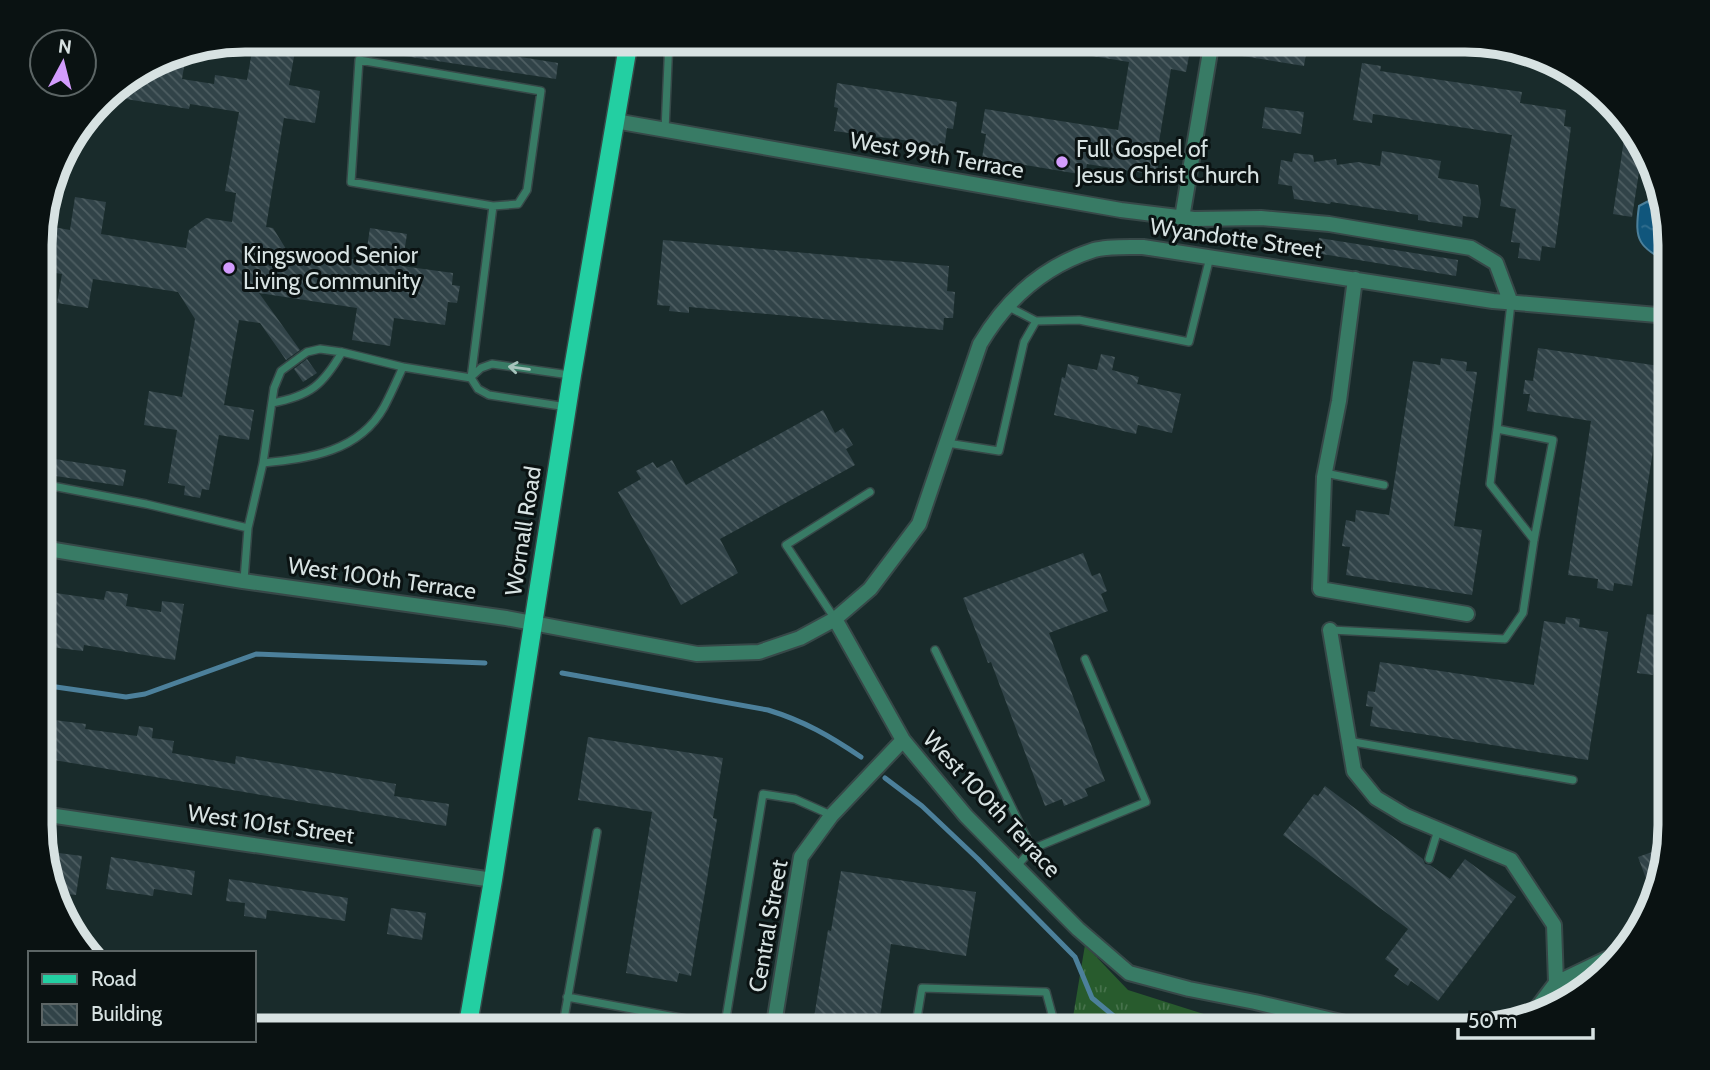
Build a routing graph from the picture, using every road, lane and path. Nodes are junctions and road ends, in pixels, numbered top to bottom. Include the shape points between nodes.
1 (627, 52) edge
2 (668, 52) edge
3 (1210, 52) edge
4 (615, 121) junction
5 (665, 130) junction
6 (493, 206) junction
7 (1182, 218) junction
8 (1210, 257) junction
9 (1354, 279) junction
10 (1511, 303) junction
11 (1007, 306) junction
12 (1657, 315) edge
13 (1037, 321) junction
14 (341, 352) junction
15 (403, 367) junction
16 (572, 375) junction
17 (471, 378) junction
18 (272, 403) junction
19 (568, 407) junction
20 (1497, 429) junction
21 (947, 443) junction
22 (263, 463) junction
23 (1325, 473) junction
24 (1384, 485) dead end
25 (52, 486) edge
26 (870, 492) dead end
27 (248, 528) junction
28 (1534, 540) junction
29 (52, 550) edge
30 (243, 581) junction
31 (1467, 614) dead end
32 (835, 619) junction
33 (533, 623) junction
34 (1330, 630) joint
35 (935, 650) dead end
36 (1085, 659) dead end
37 (902, 740) junction
38 (1348, 741) junction
39 (1573, 780) dead end
40 (52, 815) edge
41 (831, 816) junction
42 (1438, 830) junction
43 (597, 832) dead end
44 (1032, 849) junction
45 (1429, 859) dead end
46 (1016, 867) junction
47 (493, 880) junction
48 (1598, 964) edge
49 (1556, 983) junction
50 (567, 997) junction
51 (1542, 1001) edge
52 (917, 1017) edge
53 (1051, 1017) edge
54 (1320, 1017) edge
55 (469, 1018) edge
56 (564, 1018) edge
57 (672, 1018) edge
58 (726, 1018) edge
59 (775, 1018) edge

1 - 4 main road, Wornall Road
2 - 5 lane
3 - 7 street
4 - 5 street, West 99th Terrace
4 - 16 main road, Wornall Road
5 - 7 street, West 99th Terrace
6 - 6 lane via 518,204 527,190 541,91 359,60 351,182
6 - 17 lane
7 - 10 street, West 99th Terrace via 1329,224 1471,248 1496,263
8 - 9 street, Wyandotte Street
8 - 11 street, Wyandotte Street via 1143,247 1096,250 1049,271
8 - 13 lane via 1189,342 1079,320
9 - 10 street, Wyandotte Street
9 - 23 street
10 - 12 street, Wyandotte Street
10 - 20 lane
11 - 13 lane
11 - 21 street, Wyandotte Street via 980,344
13 - 21 lane via 1024,342 999,451
14 - 15 lane
14 - 18 lane via 313,390
14 - 18 lane via 320,349 298,358 281,371
15 - 17 lane
15 - 22 lane via 383,409 363,434 336,450 309,458
16 -> 17 lane via 492,364
16 - 19 main road, Wornall Road
17 - 19 lane via 489,395
18 - 22 lane
19 - 33 main road, Wornall Road
20 - 28 lane via 1490,484
20 - 28 lane via 1553,440
21 - 32 street, Wyandotte Street via 919,524 870,589
22 - 27 lane
23 - 24 lane
23 - 31 street via 1320,589
25 - 27 lane
26 - 32 lane via 786,545
27 - 30 lane
28 - 34 lane via 1523,613 1505,639
29 - 30 street, West 100th Terrace
30 - 33 street, West 100th Terrace
32 - 33 street, West 100th Terrace via 800,638 758,652 697,654
32 - 37 street, West 100th Terrace
33 - 47 main road, Wornall Road
34 - 38 street
35 - 44 lane
36 - 44 lane via 1146,802
37 - 41 street, Central Street
37 - 46 street, West 100th Terrace
38 - 39 lane
38 - 42 street via 1354,771 1376,798
40 - 47 street, West 101st Street
41 - 58 lane via 795,799 763,794
41 - 59 street, Central Street via 802,857
42 - 45 lane
42 - 49 street via 1511,860 1554,925
43 - 50 lane
44 - 46 lane
46 - 54 street, West 100th Terrace via 1129,973
47 - 55 main road, Wornall Road
48 - 49 street
49 - 51 street
50 - 56 lane
50 - 57 lane
52 - 53 lane via 922,988 1046,992

